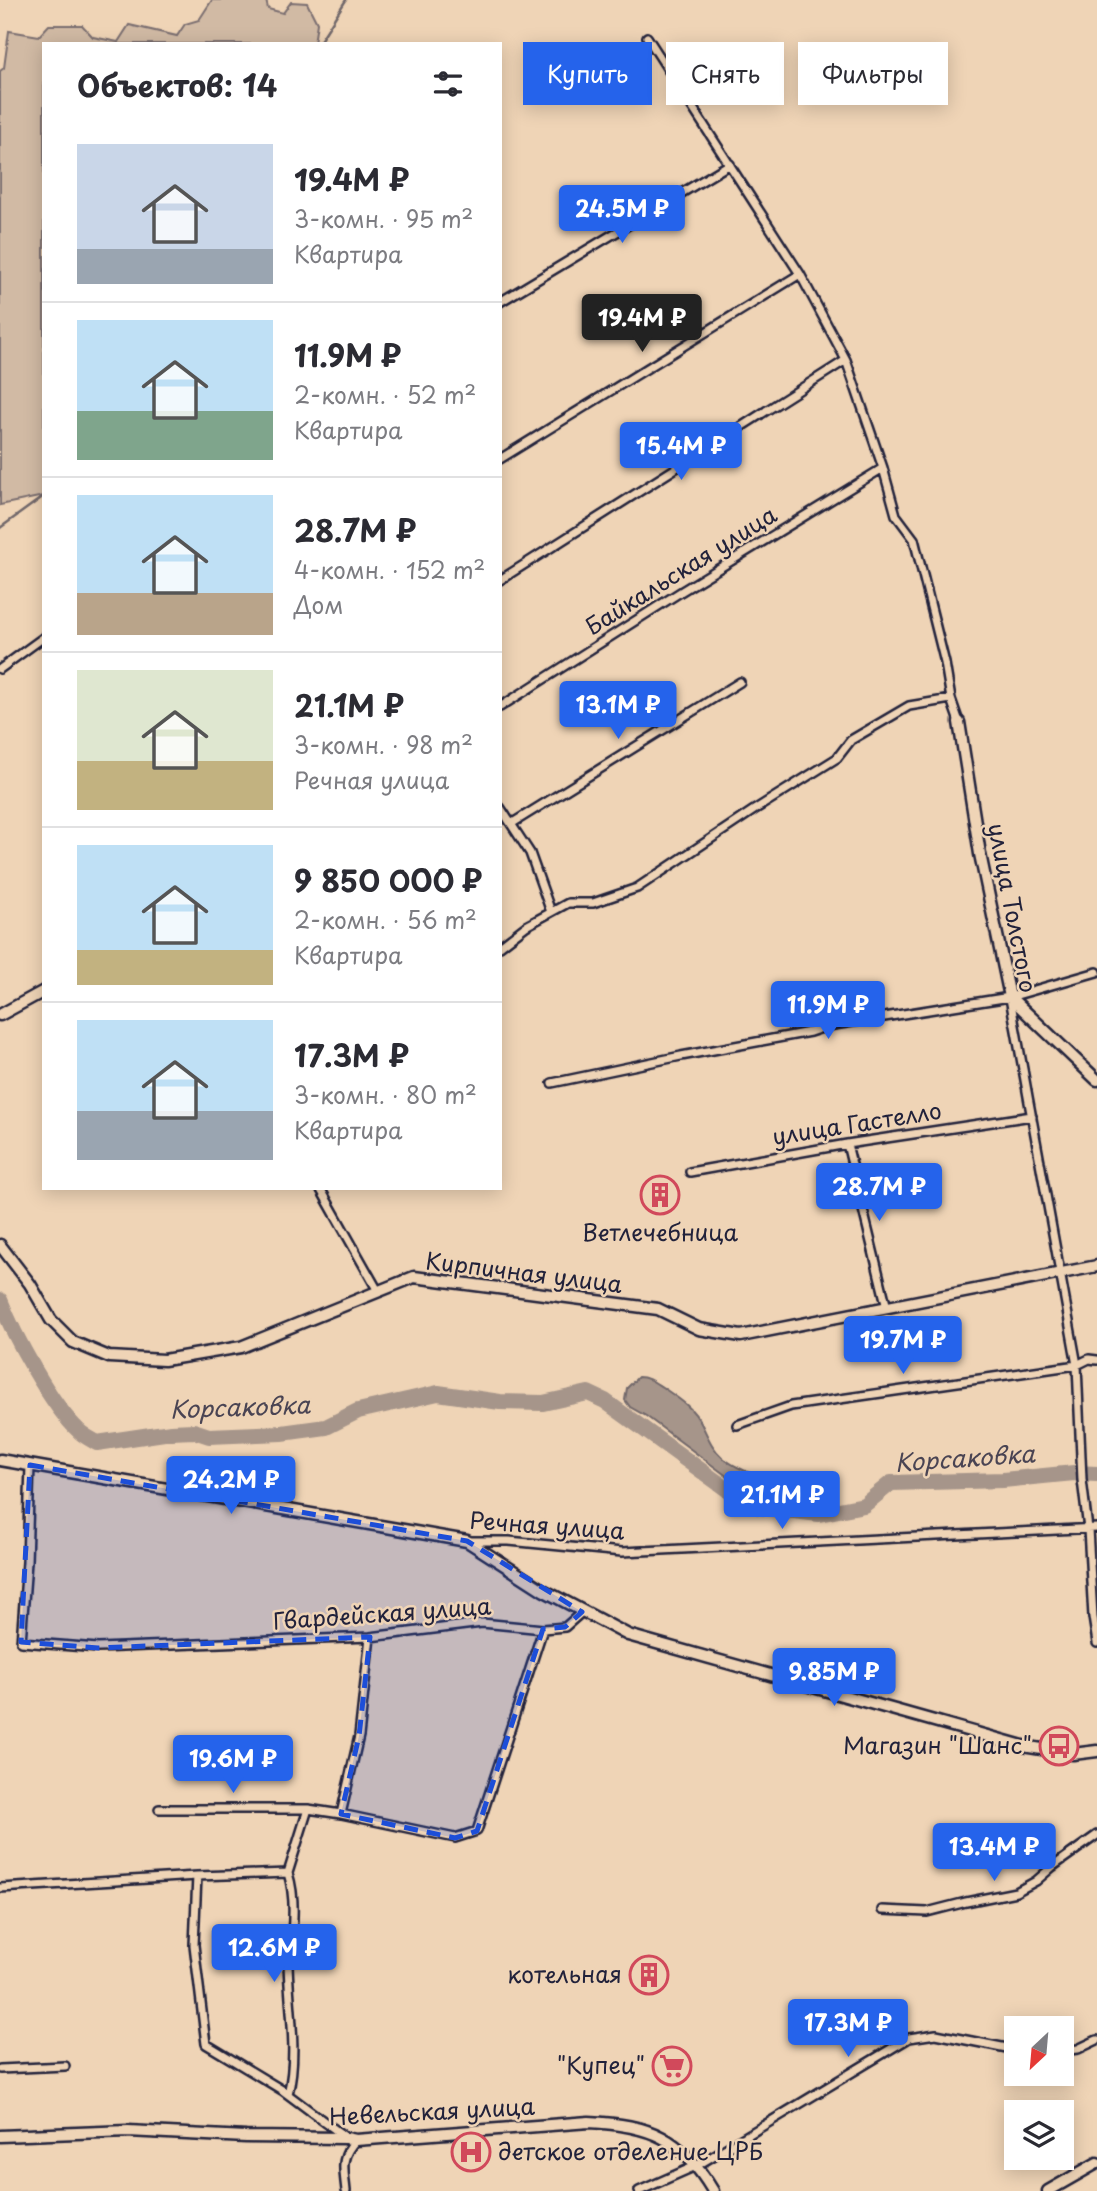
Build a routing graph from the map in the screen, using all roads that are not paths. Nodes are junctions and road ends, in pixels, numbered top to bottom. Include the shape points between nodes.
1 (646, 37) dead end
2 (730, 164) junction
3 (800, 274) junction
4 (502, 301) edge
5 (846, 360) junction
6 (502, 458) edge
7 (883, 468) junction
8 (502, 579) edge
9 (42, 638) edge
10 (0, 669) edge
11 (740, 682) dead end
12 (951, 699) junction
13 (502, 707) edge
14 (959, 722) joint
15 (502, 810) edge
16 (511, 824) junction
17 (551, 912) junction
18 (502, 944) edge
19 (1097, 972) edge
20 (42, 992) edge
21 (1010, 997) junction
22 (0, 1015) edge
23 (1097, 1080) edge
24 (552, 1083) dead end
25 (1032, 1116) junction
26 (847, 1144) junction
27 (690, 1172) dead end
28 (321, 1190) edge
29 (0, 1245) edge
30 (1097, 1266) edge
31 (1060, 1273) junction
32 (378, 1291) junction
33 (887, 1308) junction
34 (1097, 1360) edge
35 (1077, 1365) junction
36 (737, 1424) dead end
37 (0, 1460) edge
38 (30, 1465) junction
39 (1093, 1529) edge
40 (467, 1541) junction
41 (582, 1612) junction
42 (543, 1629) junction
43 (370, 1637) junction
44 (1097, 1643) edge
45 (1097, 1751) edge
46 (159, 1809) dead end
47 (308, 1809) junction
48 (341, 1814) junction
49 (1097, 1835) edge
50 (288, 1873) junction
51 (197, 1876) junction
52 (0, 1888) edge
53 (882, 1910) dead end
54 (1097, 2040) edge
55 (1004, 2047) edge
56 (1074, 2050) edge
57 (65, 2066) dead end
58 (0, 2069) edge
59 (288, 2094) junction
60 (0, 2136) edge
61 (351, 2139) junction
62 (1097, 2163) edge
63 (698, 2165) junction
64 (346, 2191) edge
65 (639, 2191) edge
66 (713, 2191) edge
67 (1048, 2191) edge

1 - 2 street, улица Толстого
2 - 3 street, улица Толстого
2 - 4 street
3 - 5 street, улица Толстого
3 - 6 street
5 - 7 street, улица Толстого
5 - 8 street
7 - 12 street, улица Толстого via 896,514 914,539
7 - 13 street, Байкальская улица
9 - 10 street
11 - 16 street
12 - 14 street, улица Толстого
12 - 17 street via 909,706 850,740 837,758 637,888 593,903 568,902
14 - 21 street, улица Толстого
15 - 16 street
16 - 17 street via 530,853
17 - 18 street
19 - 21 street
20 - 22 street
21 - 23 street
21 - 24 street via 828,1026
21 - 25 street, улица Толстого
25 - 26 street, улица Гастелло
25 - 31 street, улица Толстого
26 - 27 street, улица Гастелло
26 - 33 street
28 - 32 street
29 - 32 street, Кирпичная улица via 51,1320 73,1342 109,1357 164,1360 241,1347
30 - 31 street, Кирпичная улица
31 - 33 street, Кирпичная улица
31 - 35 street, улица Толстого
32 - 33 street, Кирпичная улица via 414,1277 507,1287 658,1309 699,1329 741,1336
34 - 35 street
35 - 36 street via 791,1406
35 - 39 street, улица Толстого via 1082,1480
37 - 38 street, Речная улица
38 - 40 street, Речная улица
38 - 43 street, Гвардейская улица via 21,1643 98,1648
39 - 40 street, Речная улица via 622,1552
39 - 44 street, улица Толстого
40 - 41 street
41 - 42 street, Гвардейская улица via 565,1627
41 - 45 street via 628,1635 1023,1746 1073,1754
42 - 43 street, Гвардейская улица via 482,1623
42 - 48 street via 477,1831 455,1838
43 - 48 street via 359,1736
46 - 47 street
47 - 48 street
47 - 50 street
49 - 53 street via 1016,1892 927,1912
50 - 51 street
50 - 59 street via 292,1887 288,1997 294,2052
51 - 52 street
51 - 59 street via 194,1945 206,2044
54 - 56 street
55 - 63 street via 936,2034 909,2038
57 - 58 street
59 - 61 street
60 - 61 street, Невельская улица via 128,2131
61 - 63 street, Невельская улица via 589,2122 626,2124 660,2135
61 - 64 street via 343,2161
62 - 67 street
63 - 65 street
63 - 66 street, Невельская улица

